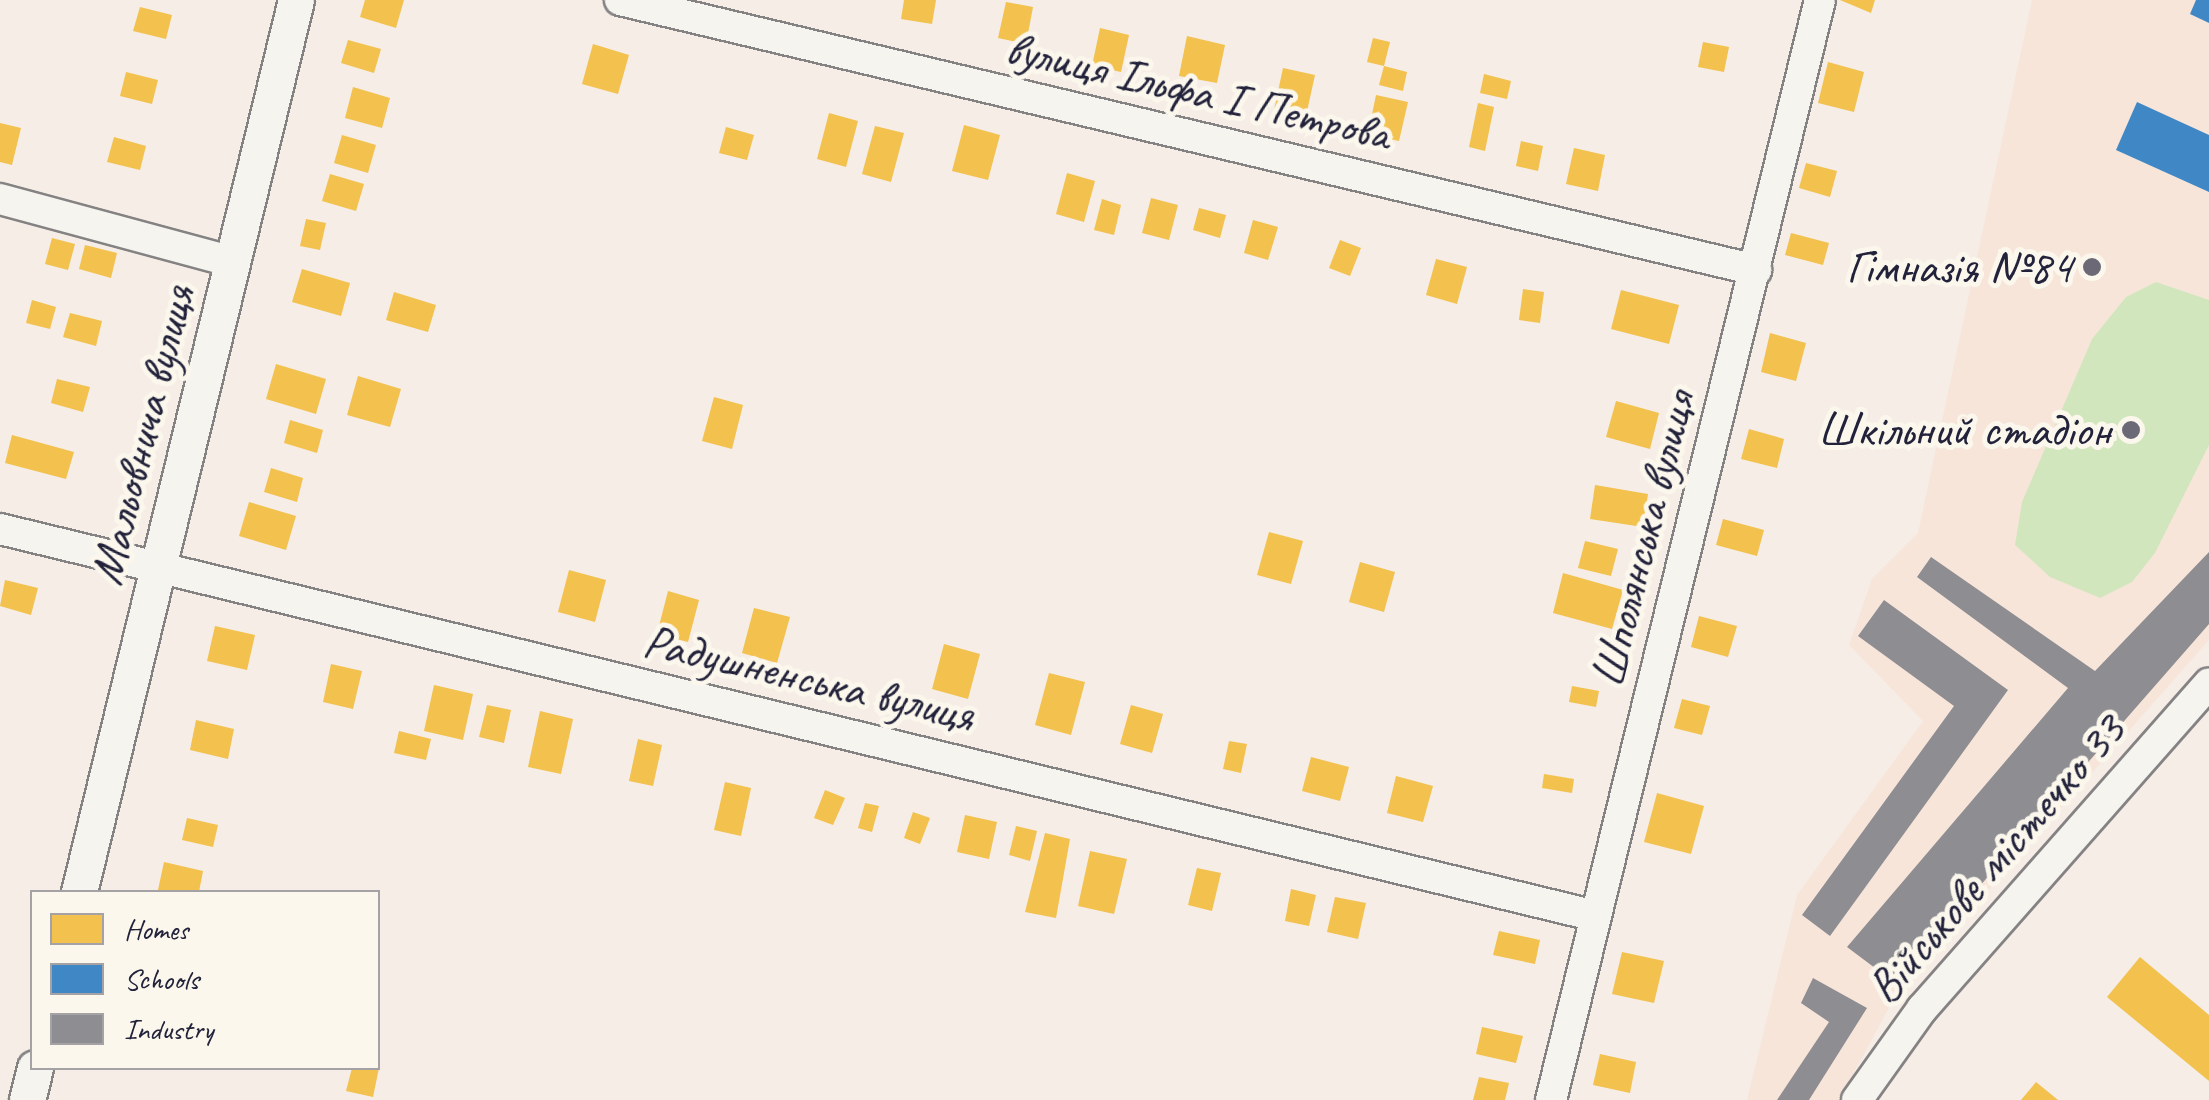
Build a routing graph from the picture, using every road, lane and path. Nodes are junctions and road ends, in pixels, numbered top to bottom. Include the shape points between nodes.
1 (296, 0) edge
2 (620, 0) edge
3 (1820, 0) edge
4 (0, 199) edge
5 (234, 262) junction
6 (1756, 270) junction
7 (0, 528) edge
8 (157, 568) junction
9 (2209, 683) edge
10 (79, 890) edge
11 (1596, 916) junction
12 (35, 1070) edge
13 (27, 1100) edge
14 (1551, 1100) edge
15 (1857, 1100) edge

1 - 5 street, Мальовнича вулиця
2 - 6 street, вулиця Ільфа І Петрова
3 - 6 street, Шполянська вулиця
4 - 5 street
5 - 8 street, Мальовнича вулиця
6 - 11 street, Шполянська вулиця
7 - 8 street, Радушненська вулиця
8 - 10 street, Мальовнича вулиця
8 - 11 street, Радушненська вулиця
9 - 15 street, Військове містечко 33 via 1922,1009
11 - 14 street, Шполянська вулиця
12 - 13 street

